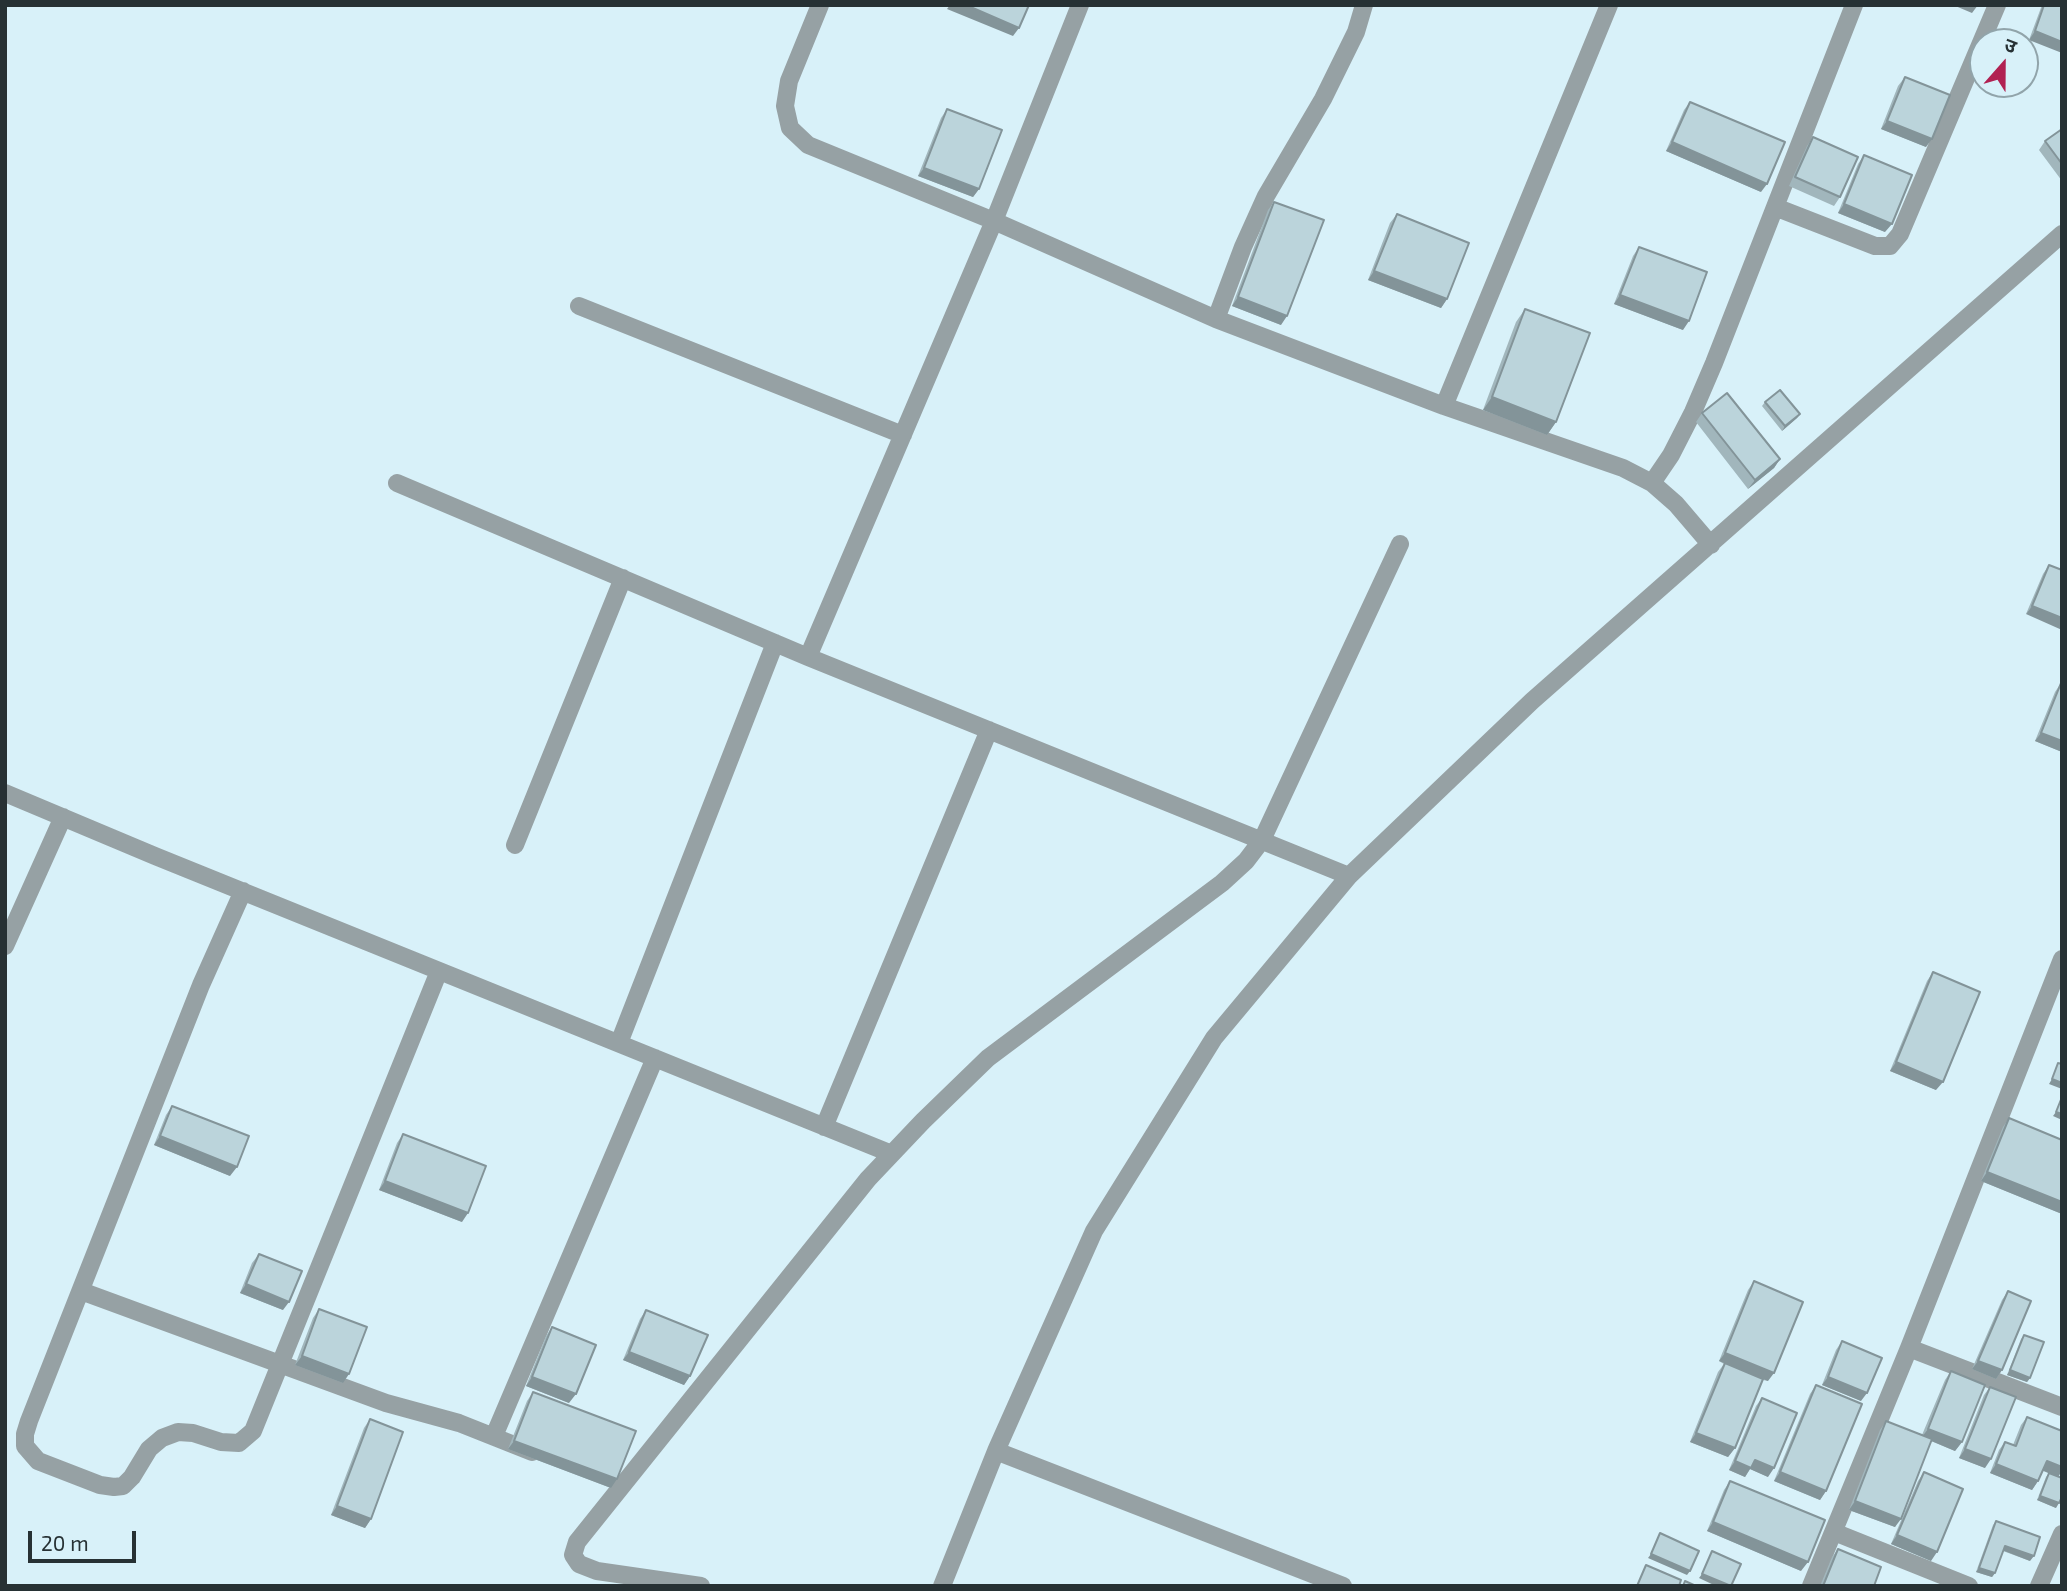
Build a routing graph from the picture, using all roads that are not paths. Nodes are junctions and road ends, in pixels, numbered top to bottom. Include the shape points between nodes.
1 (820, 5) edge
2 (1080, 5) edge
3 (1364, 5) edge
4 (1609, 5) edge
5 (1854, 5) edge
6 (1997, 5) edge
7 (1775, 206) junction
8 (994, 221) junction
9 (2062, 234) edge
10 (579, 306) dead end
11 (1216, 319) junction
12 (1444, 406) junction
13 (903, 435) junction
14 (397, 483) dead end
15 (1652, 483) junction
16 (1400, 544) dead end
17 (1711, 545) junction
18 (623, 578) junction
19 (775, 643) junction
20 (808, 657) junction
21 (989, 730) junction
22 (5, 793) edge
23 (63, 817) junction
24 (1262, 840) junction
25 (515, 845) dead end
26 (1349, 876) junction
27 (243, 891) junction
28 (5, 946) edge
29 (2062, 959) edge
30 (439, 971) junction
31 (619, 1044) junction
32 (655, 1058) junction
33 (824, 1127) junction
34 (892, 1154) junction
35 (81, 1291) junction
36 (1909, 1348) junction
37 (279, 1364) junction
38 (2062, 1407) edge
39 (494, 1436) junction
40 (996, 1451) junction
41 (550, 1459) edge
42 (1833, 1532) junction
43 (2062, 1534) edge
44 (701, 1586) edge
45 (942, 1586) edge
46 (1343, 1586) edge
47 (1811, 1586) edge
48 (1969, 1586) edge
49 (2039, 1586) edge

1 - 8 street via 789,81 785,106 790,128 808,145
2 - 8 street
3 - 11 street via 1323,99 1266,196
4 - 12 street
5 - 7 street
6 - 7 street via 1900,234 1890,246 1875,246
7 - 15 street via 1693,412
8 - 11 street
8 - 13 street
9 - 17 street
10 - 13 street
11 - 12 street
12 - 15 street via 1623,468
13 - 20 street
14 - 18 street
15 - 17 street
16 - 24 street
17 - 26 street via 1532,701
18 - 19 street
18 - 25 street
19 - 20 street
19 - 31 street
20 - 21 street
21 - 24 street
21 - 33 street
22 - 23 street
23 - 27 street
23 - 28 street
24 - 26 street
24 - 34 street via 1222,883 988,1058
26 - 40 street via 1214,1038 1094,1231
27 - 30 street
27 - 35 street via 201,985
29 - 36 street
30 - 31 street
30 - 37 street
31 - 32 street
32 - 33 street
32 - 39 street
33 - 34 street
34 - 44 street via 614,1486 573,1555 579,1564 597,1571
35 - 37 street
35 - 37 street via 29,1420 25,1446 38,1461 100,1485 123,1486 149,1450 178,1432 239,1443 253,1431
36 - 38 street
36 - 42 street
37 - 39 street
39 - 41 street
40 - 45 street
40 - 46 street
42 - 47 street
42 - 48 street
43 - 49 street

